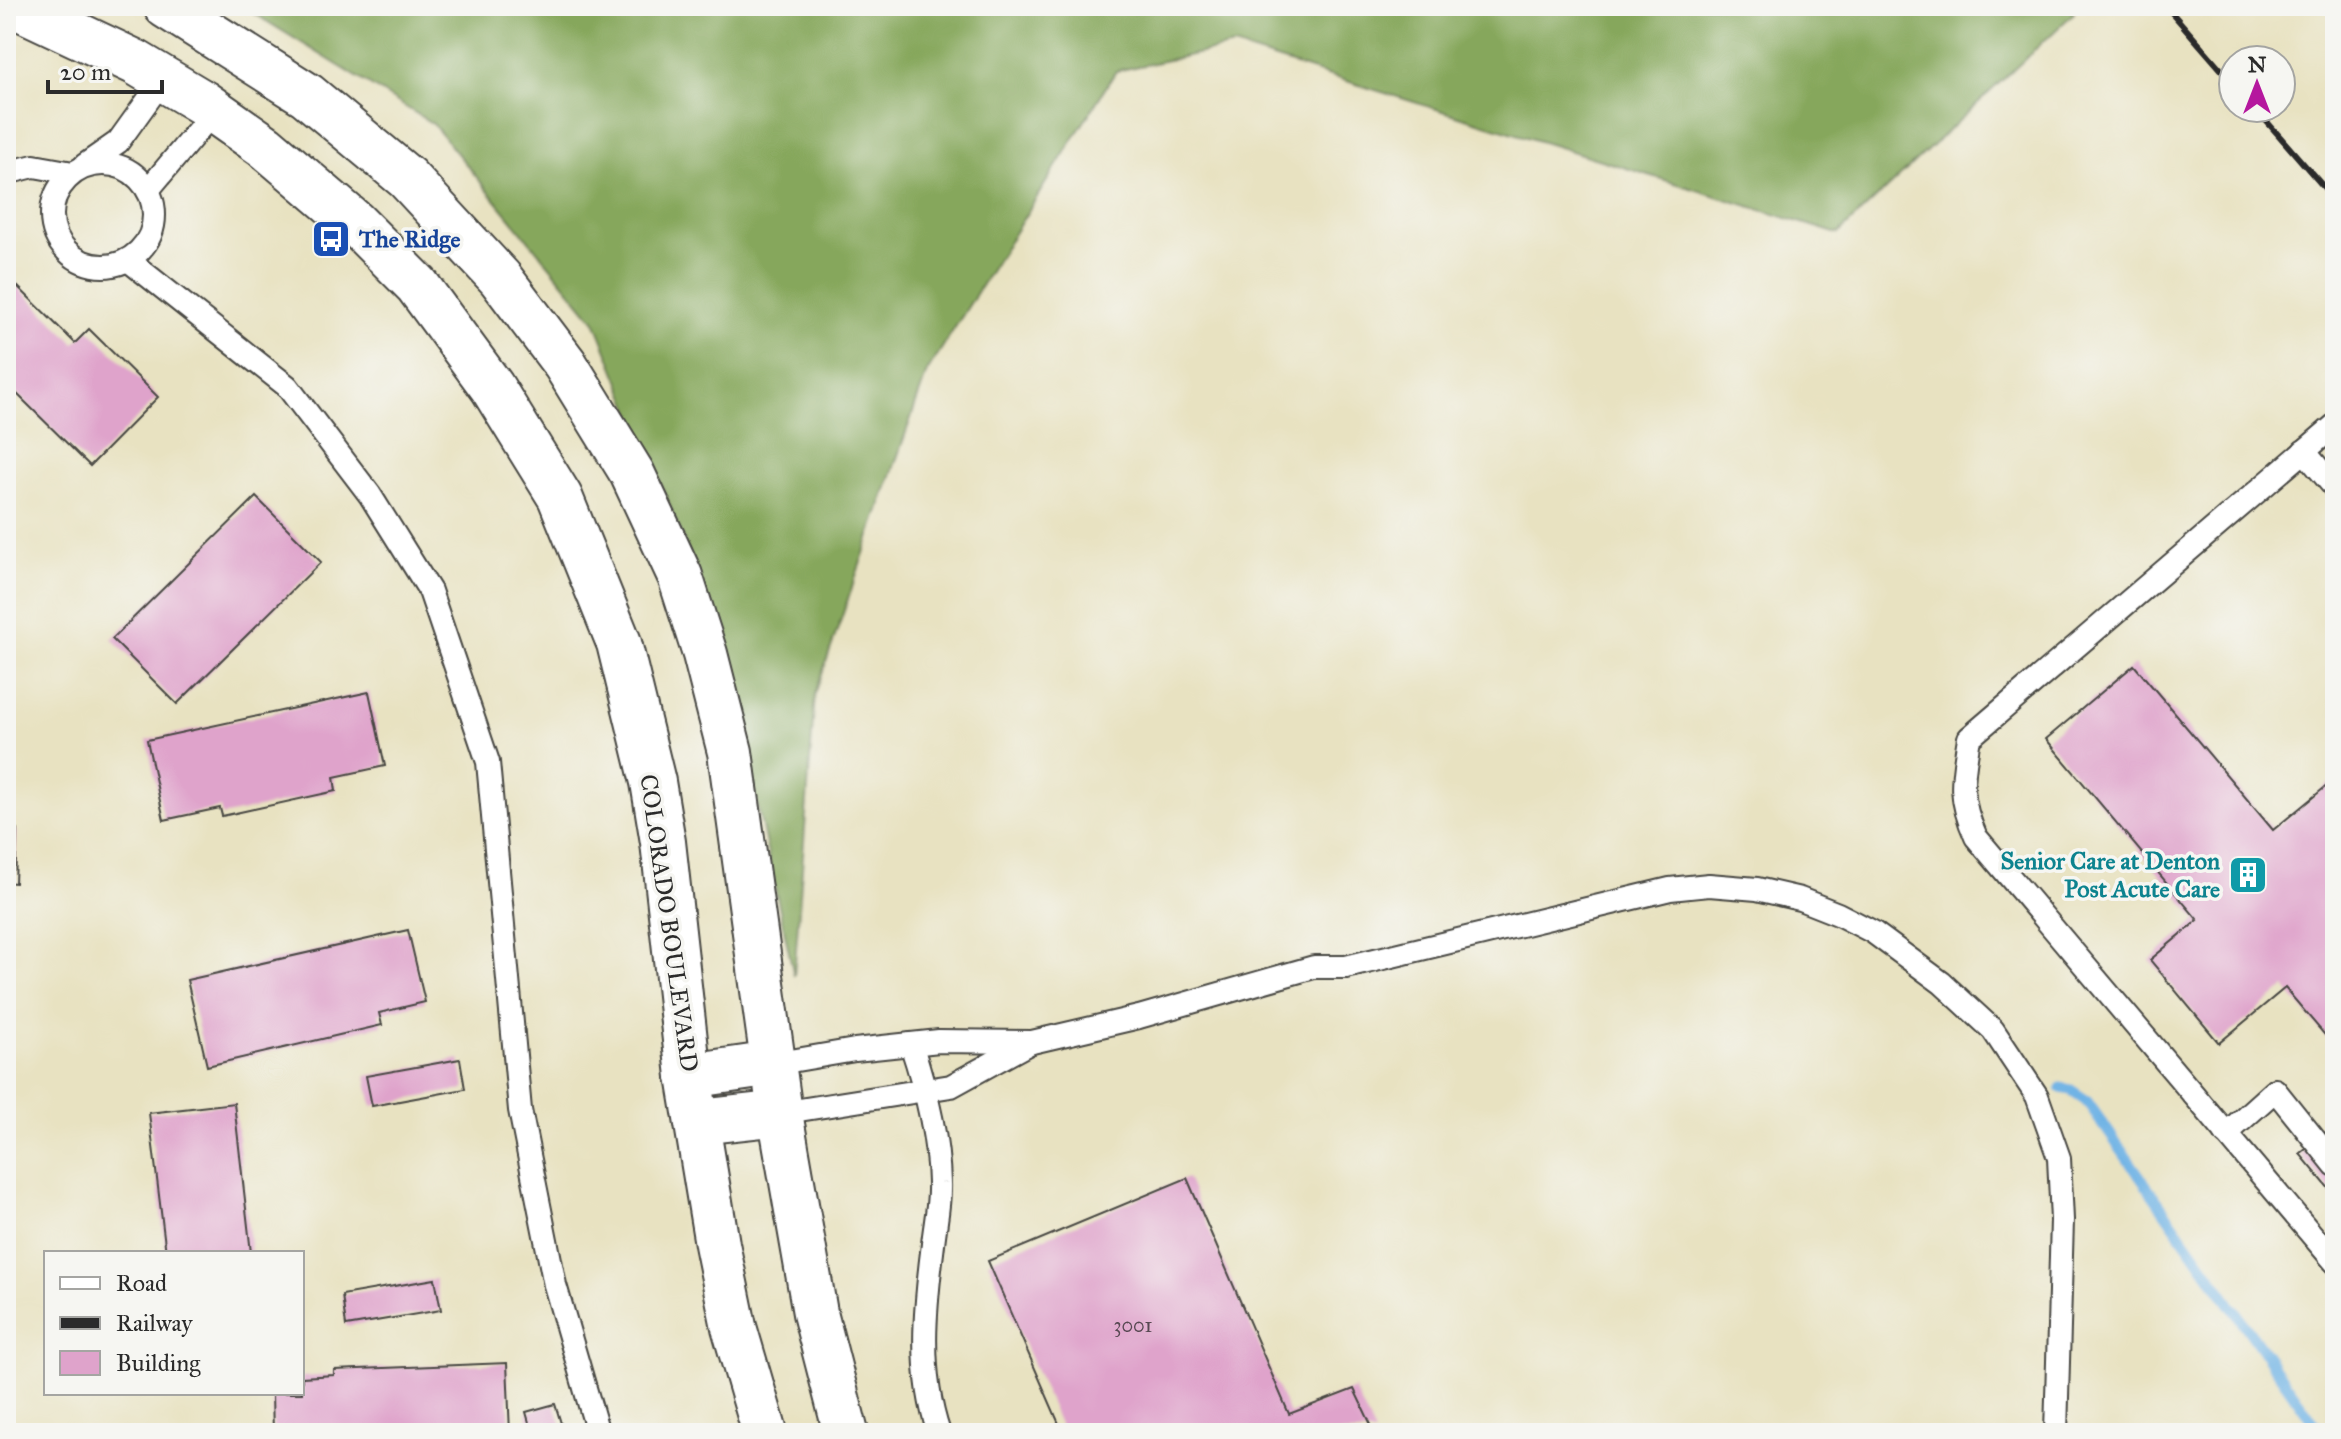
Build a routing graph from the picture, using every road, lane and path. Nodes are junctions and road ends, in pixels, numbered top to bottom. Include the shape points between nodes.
1 (16, 6) edge
2 (184, 17) edge
3 (254, 61) junction
4 (164, 78) junction
5 (215, 110) junction
6 (76, 170) junction
7 (6, 173) edge
8 (148, 190) junction
9 (128, 260) junction
10 (2335, 425) edge
11 (2304, 451) junction
12 (2335, 488) edge
13 (1032, 1042) junction
14 (911, 1044) junction
15 (773, 1064) junction
16 (689, 1076) junction
17 (926, 1090) junction
18 (780, 1113) junction
19 (699, 1122) junction
20 (2226, 1134) junction
21 (2335, 1165) edge
22 (2335, 1262) edge
23 (598, 1433) edge
24 (765, 1433) edge
25 (846, 1433) edge
26 (939, 1433) edge
27 (2056, 1433) edge

1 - 4 street, COLORADO BOULEVARD
2 - 3 street
2 - 4 street
3 - 5 street
3 - 15 street via 307,95 407,178 500,278 565,364 632,473 680,576 730,752
4 - 5 street, COLORADO BOULEVARD
4 - 6 lane via 118,142
5 - 8 lane
5 - 16 street, COLORADO BOULEVARD via 354,222 417,285 492,387 560,497 619,643 653,782
6 - 7 lane via 34,166
6 - 8 lane via 95,164 126,168
6 - 9 lane via 53,200 55,234 71,254 94,265
8 - 9 lane via 154,222 149,237
9 - 23 lane via 287,386 370,495 430,591 488,762 520,1110 555,1285
10 - 11 lane
11 - 12 lane
11 - 20 lane via 1969,738 1962,779 1965,812 1976,837
13 - 14 lane
13 - 17 lane via 951,1086
13 - 27 lane via 1314,967 1346,967 1670,889 1709,885 1800,899 1873,932 1942,983 1993,1030 2037,1096 2059,1158
14 - 15 lane
14 - 17 lane
15 - 16 street
15 - 18 street
16 - 19 street, COLORADO BOULEVARD
17 - 18 lane
17 - 26 lane via 940,1185 923,1335 931,1409
18 - 19 street
18 - 25 street via 815,1313
19 - 24 street, COLORADO BOULEVARD via 725,1286
20 - 21 lane via 2275,1090
20 - 22 lane

